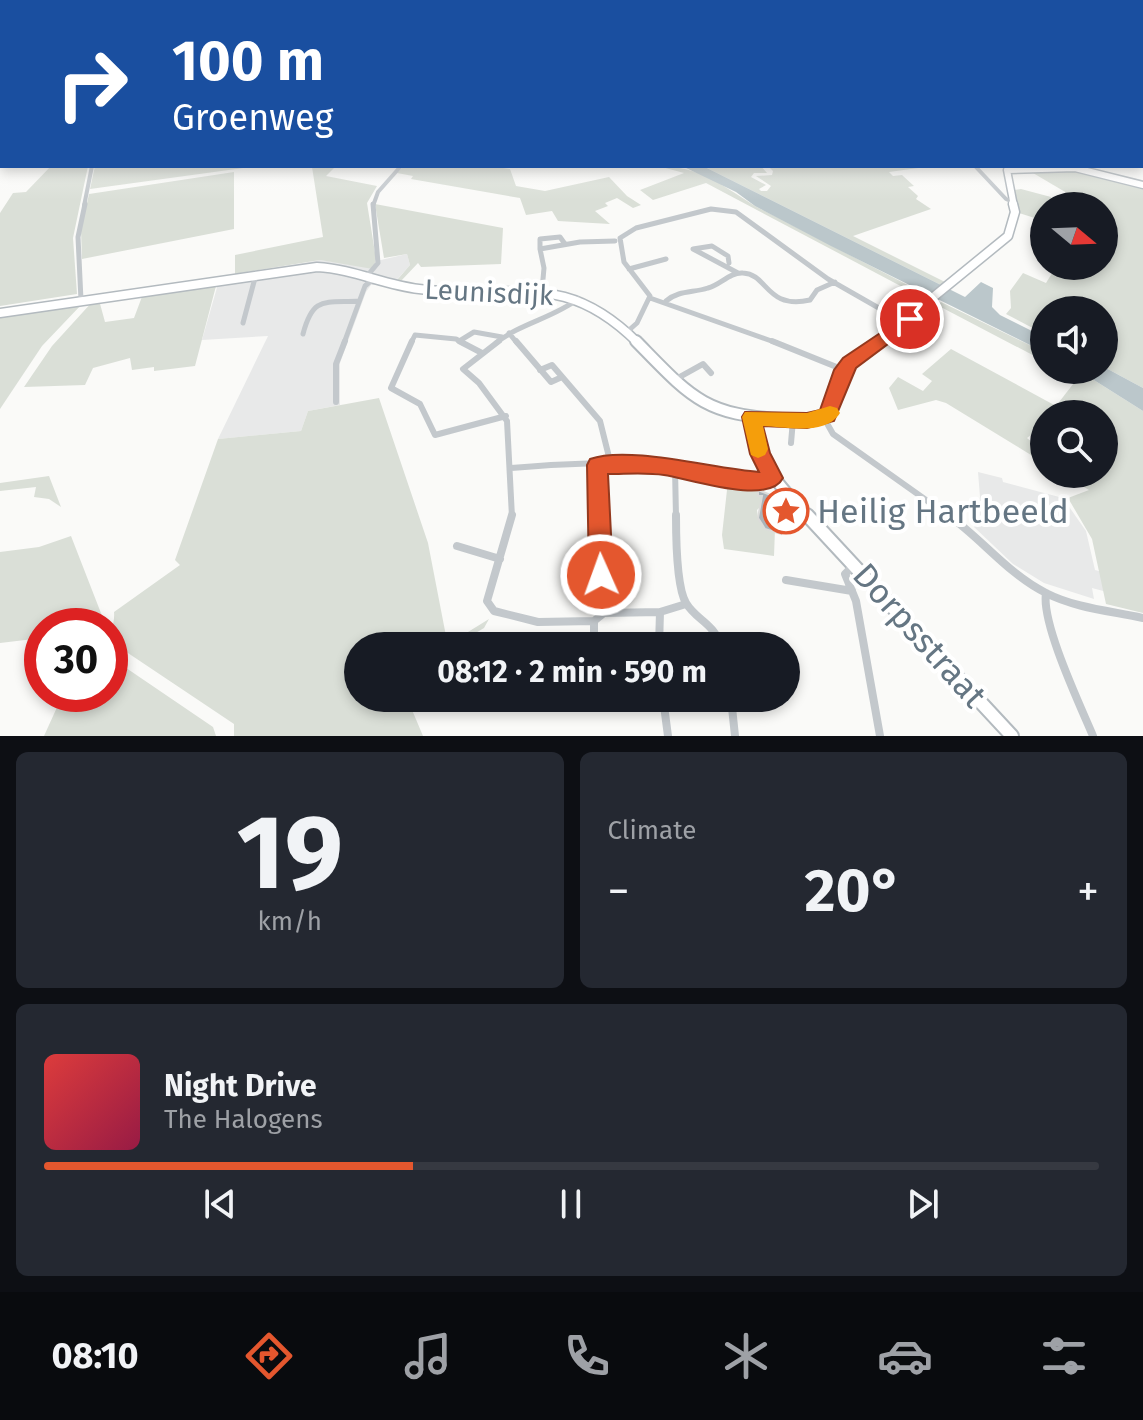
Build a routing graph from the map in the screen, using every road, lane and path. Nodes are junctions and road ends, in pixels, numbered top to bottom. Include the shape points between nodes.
1 (92, 168) edge
2 (399, 168) edge
3 (977, 168) edge
4 (1004, 168) edge
5 (1069, 168) edge
6 (1143, 185) edge
7 (1013, 202) junction
8 (615, 241) dead end
9 (666, 259) dead end
10 (729, 263) junction
11 (629, 269) junction
12 (738, 273) junction
13 (255, 278) junction
14 (370, 278) junction
15 (835, 282) junction
16 (542, 290) junction
17 (650, 298) junction
18 (578, 299) junction
19 (81, 300) junction
20 (359, 301) junction
21 (666, 301) junction
22 (0, 313) edge
23 (243, 323) dead end
24 (905, 323) junction
25 (628, 331) junction
26 (509, 333) junction
27 (303, 334) dead end
28 (502, 337) junction
29 (461, 340) junction
30 (482, 353) junction
31 (540, 370) junction
32 (844, 370) junction
33 (711, 373) dead end
34 (562, 377) junction
35 (676, 379) junction
36 (336, 402) dead end
37 (506, 416) junction
38 (752, 417) junction
39 (824, 418) junction
40 (793, 420) junction
41 (791, 443) dead end
42 (597, 465) junction
43 (611, 465) junction
44 (511, 468) junction
45 (675, 468) junction
46 (773, 478) junction
47 (457, 546) dead end
48 (500, 559) junction
49 (855, 564) junction
50 (786, 580) dead end
51 (852, 591) junction
52 (1046, 593) junction
53 (686, 604) junction
54 (660, 612) junction
55 (604, 613) junction
56 (1143, 618) edge
57 (594, 621) junction
58 (594, 632) edge
59 (659, 632) edge
60 (717, 632) edge
61 (665, 712) edge
62 (732, 712) edge
63 (668, 736) edge
64 (735, 736) edge
65 (880, 736) edge
66 (1012, 736) edge
67 (1093, 736) edge

1 - 19 street via 78,237
2 - 14 street via 371,202 378,263
3 - 7 street
4 - 7 street
5 - 6 street
7 - 24 street via 1015,217 1008,236
8 - 16 street via 540,249
9 - 11 street
10 - 10 street via 728,256 714,247 692,250
10 - 12 street
11 - 15 street via 618,244 623,234 719,209 742,215
11 - 17 street
12 - 15 street via 752,275 786,303 810,300 817,290
12 - 21 street via 714,287 686,289
13 - 14 street, Leunisdijk via 317,267
13 - 19 street, Leunisdijk
13 - 23 street
14 - 16 street, Leunisdijk via 435,291
14 - 20 street
15 - 24 street
16 - 18 street, Leunisdijk
17 - 21 street
17 - 25 street
18 - 25 street, Leunisdijk
18 - 26 street via 561,312
19 - 22 street, Leunisdijk
20 - 27 street via 312,307
20 - 36 street via 336,364
21 - 32 street
24 - 32 street
25 - 35 street, Leunisdijk
26 - 28 street
26 - 31 street
28 - 29 street via 474,332
28 - 30 street
29 - 30 street
29 - 37 street via 415,335 391,388 420,404 432,432 444,435
30 - 37 street via 463,371
31 - 34 street via 551,382
31 - 34 street via 552,365
32 - 39 street
33 - 35 street via 703,364
34 - 43 street via 600,421
35 - 38 street, Leunisdijk via 712,408
37 - 44 street
38 - 40 street, Leunisdijk
38 - 46 street, Dorpsstraat via 760,454
39 - 40 street
39 - 52 street via 833,434 971,531
40 - 41 street
42 - 43 street
42 - 44 street
42 - 55 street
43 - 45 street
44 - 48 street via 512,520
45 - 46 street via 722,478
45 - 53 street via 676,533
46 - 49 street, Dorpsstraat
47 - 48 street
48 - 57 street via 487,601 494,611 538,622
49 - 51 street via 845,574
49 - 66 street, Dorpsstraat
50 - 51 street
51 - 65 street
52 - 56 street
52 - 67 street via 1060,657
53 - 54 street
53 - 60 street
54 - 55 street
54 - 59 street
55 - 57 street
57 - 58 street
61 - 63 street
62 - 64 street

